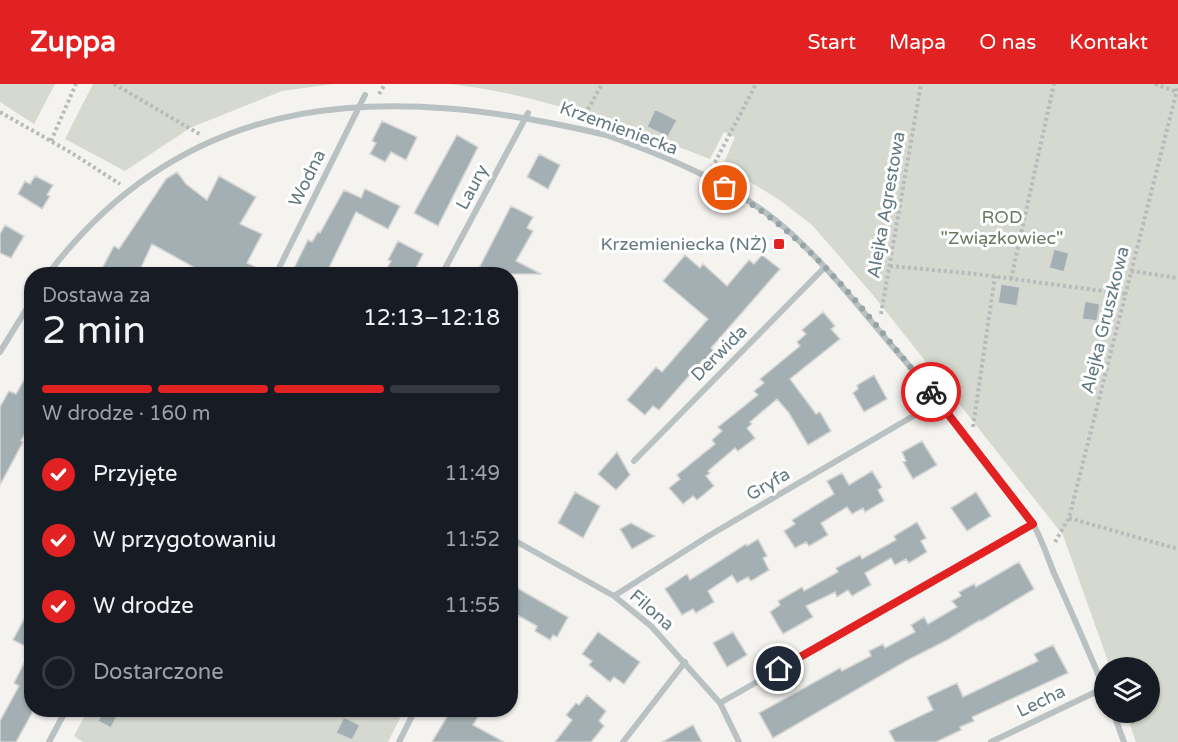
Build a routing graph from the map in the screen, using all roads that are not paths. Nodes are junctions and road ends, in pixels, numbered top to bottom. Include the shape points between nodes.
1 (379, 94) road end
2 (365, 95) junction
3 (355, 96) dead end
4 (498, 107) dead end
5 (528, 113) junction
6 (233, 125) dead end
7 (53, 267) edge
8 (279, 267) edge
9 (446, 267) edge
10 (825, 267) junction
11 (24, 313) edge
12 (0, 352) edge
13 (939, 401) junction
14 (634, 461) dead end
15 (1033, 524) junction
16 (518, 542) edge
17 (614, 596) junction
18 (685, 662) junction
19 (1094, 665) edge
20 (1094, 693) edge
21 (720, 703) junction
22 (63, 717) edge
23 (412, 717) edge
24 (1117, 723) edge
25 (52, 741) edge
26 (399, 742) edge
27 (623, 742) edge
28 (739, 742) edge
29 (991, 742) edge
30 (1124, 742) edge

1 - 2 street
2 - 3 street
2 - 8 street, Wodna
4 - 5 street, Krzemieniecka
5 - 9 street, Laury
5 - 10 street, Krzemieniecka via 620,140 707,178 784,227
6 - 7 street via 149,174 105,210
10 - 13 street, Krzemieniecka
10 - 14 street, Derwida
11 - 12 street
13 - 15 street, Krzemieniecka
13 - 17 street, Gryfa
15 - 19 street, Krzemieniecka
15 - 21 street
16 - 17 street, Filona
17 - 18 street, Filona via 651,626
18 - 21 street, Filona
18 - 27 street
20 - 29 street, Lecha
21 - 28 street, Filona
22 - 25 street
23 - 26 street
24 - 30 street

